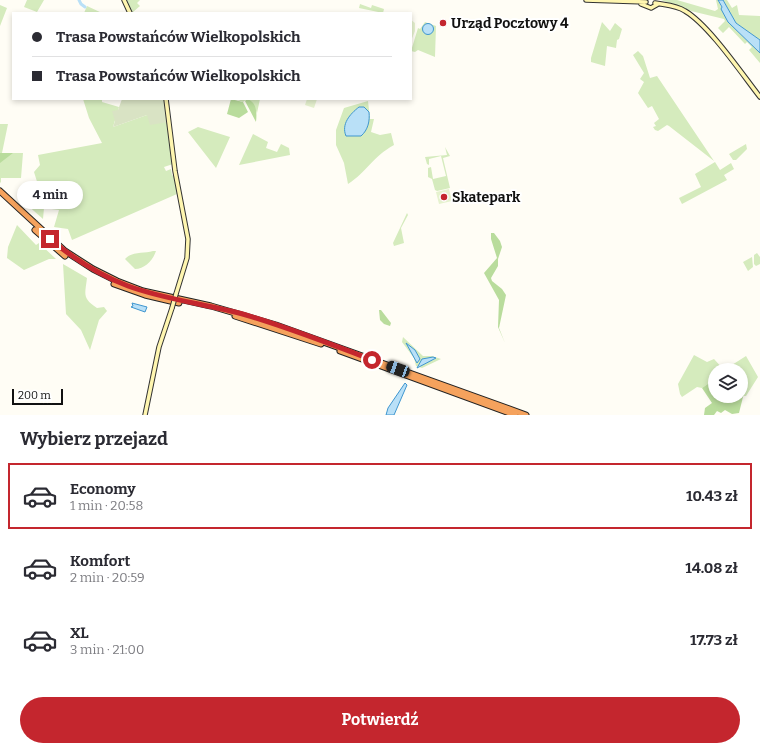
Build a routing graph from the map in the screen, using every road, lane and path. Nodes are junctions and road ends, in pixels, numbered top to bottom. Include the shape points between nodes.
1 (124, 0) edge
2 (586, 0) edge
3 (646, 2) edge
4 (655, 3) edge
5 (130, 12) edge
6 (760, 97) edge
7 (166, 100) edge
8 (0, 191) edge
9 (0, 196) edge
10 (14, 207) junction
11 (19, 212) junction
12 (145, 415) edge
13 (515, 415) edge
14 (526, 415) edge

1 - 5 street
2 - 3 street
3 - 4 street via 651,8
4 - 6 street via 679,8 694,18
7 - 12 street, bridge via 174,171 188,235 187,258 164,332
8 - 10 highway
9 - 10 highway
10 - 11 highway
11 - 13 highway via 46,240 72,261 121,287 274,328
11 - 14 highway via 76,259 122,284 276,324

